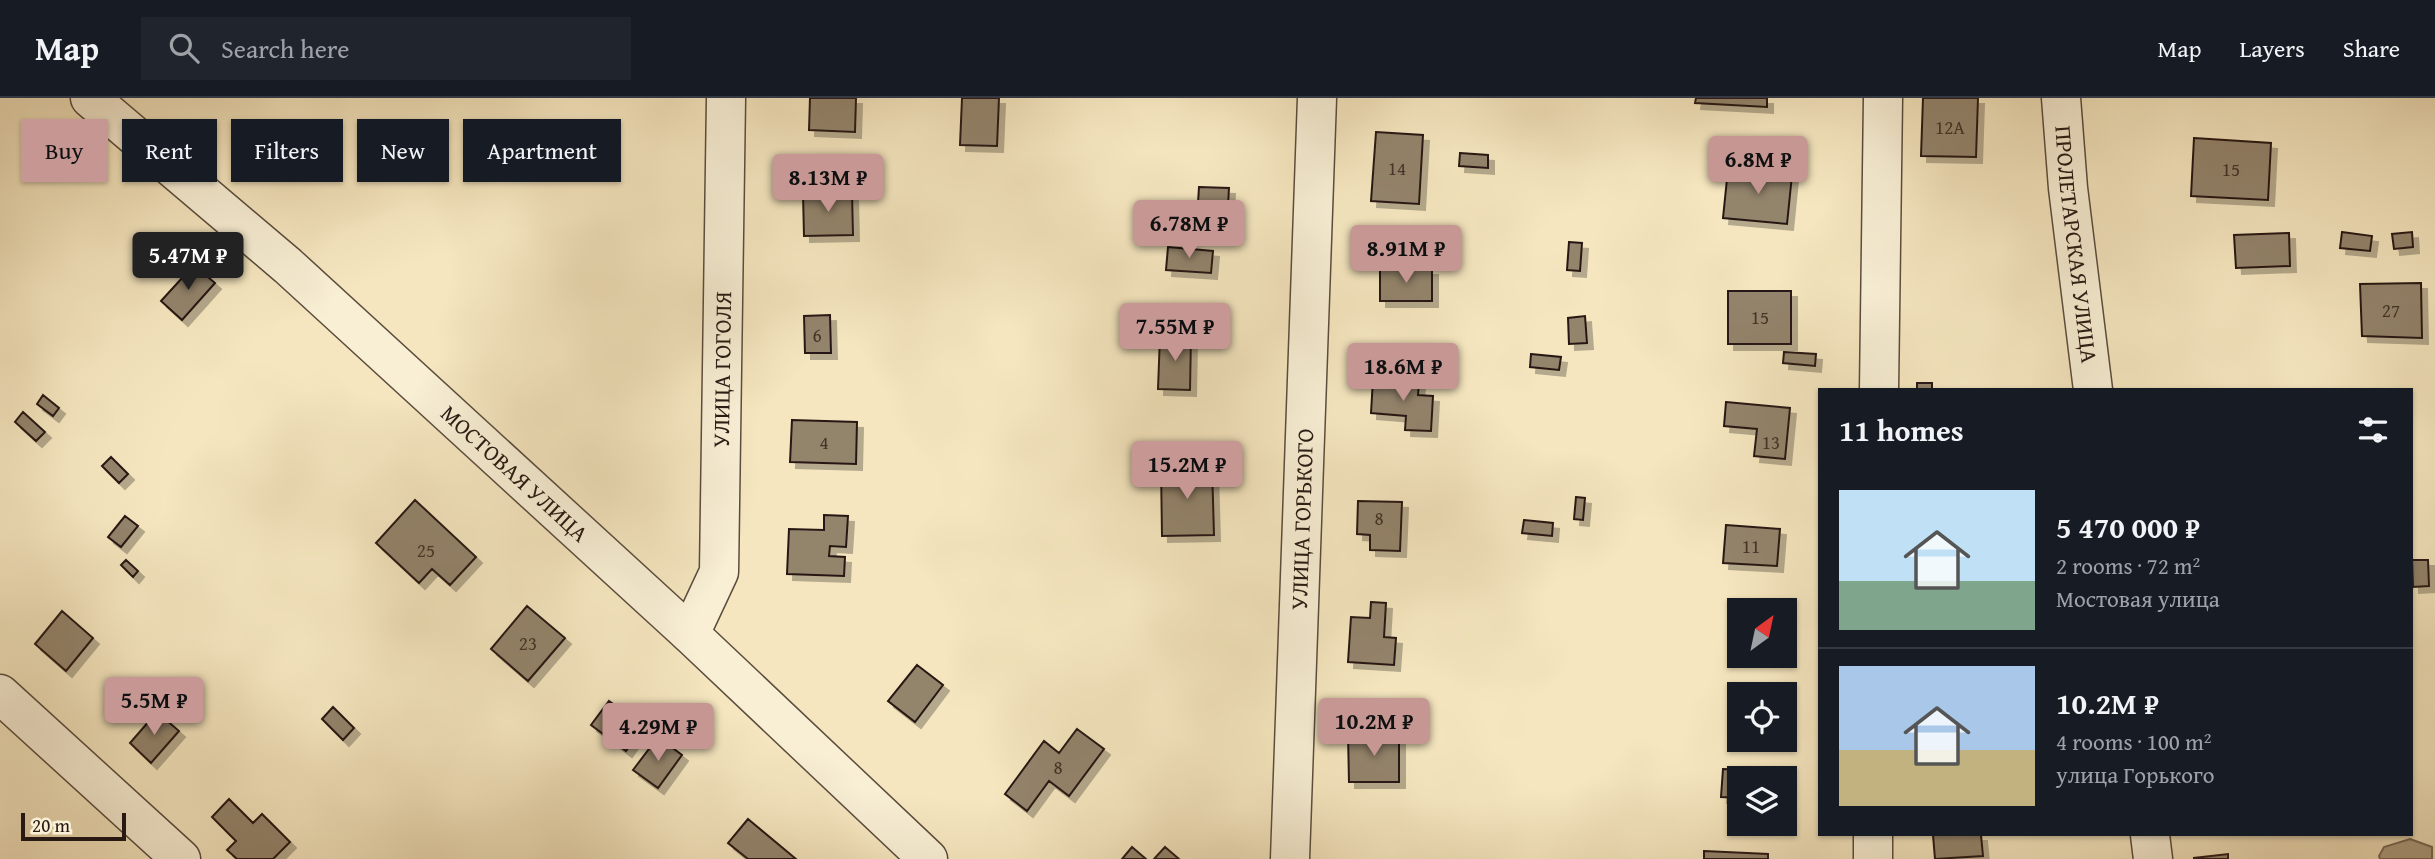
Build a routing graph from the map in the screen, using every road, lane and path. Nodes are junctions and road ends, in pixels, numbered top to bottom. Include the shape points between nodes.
1 (90, 98) edge
2 (726, 98) edge
3 (1317, 98) edge
4 (1883, 98) edge
5 (2061, 98) edge
6 (1879, 388) edge
7 (2094, 388) edge
8 (690, 634) junction
9 (0, 694) edge
10 (1873, 836) edge
11 (2150, 836) edge
12 (181, 859) edge
13 (928, 859) edge
14 (1290, 859) edge
15 (1873, 859) edge
16 (2153, 859) edge

1 - 8 street, МОСТОВАЯ УЛИЦА via 288,266
2 - 8 street, УЛИЦА ГОГОЛЯ via 719,572
3 - 14 street, УЛИЦА ГОРЬКОГО
4 - 6 street
5 - 7 street, ПРОЛЕТАРСКАЯ УЛИЦА
8 - 13 street, МОСТОВАЯ УЛИЦА
9 - 12 street
10 - 15 street
11 - 16 street

